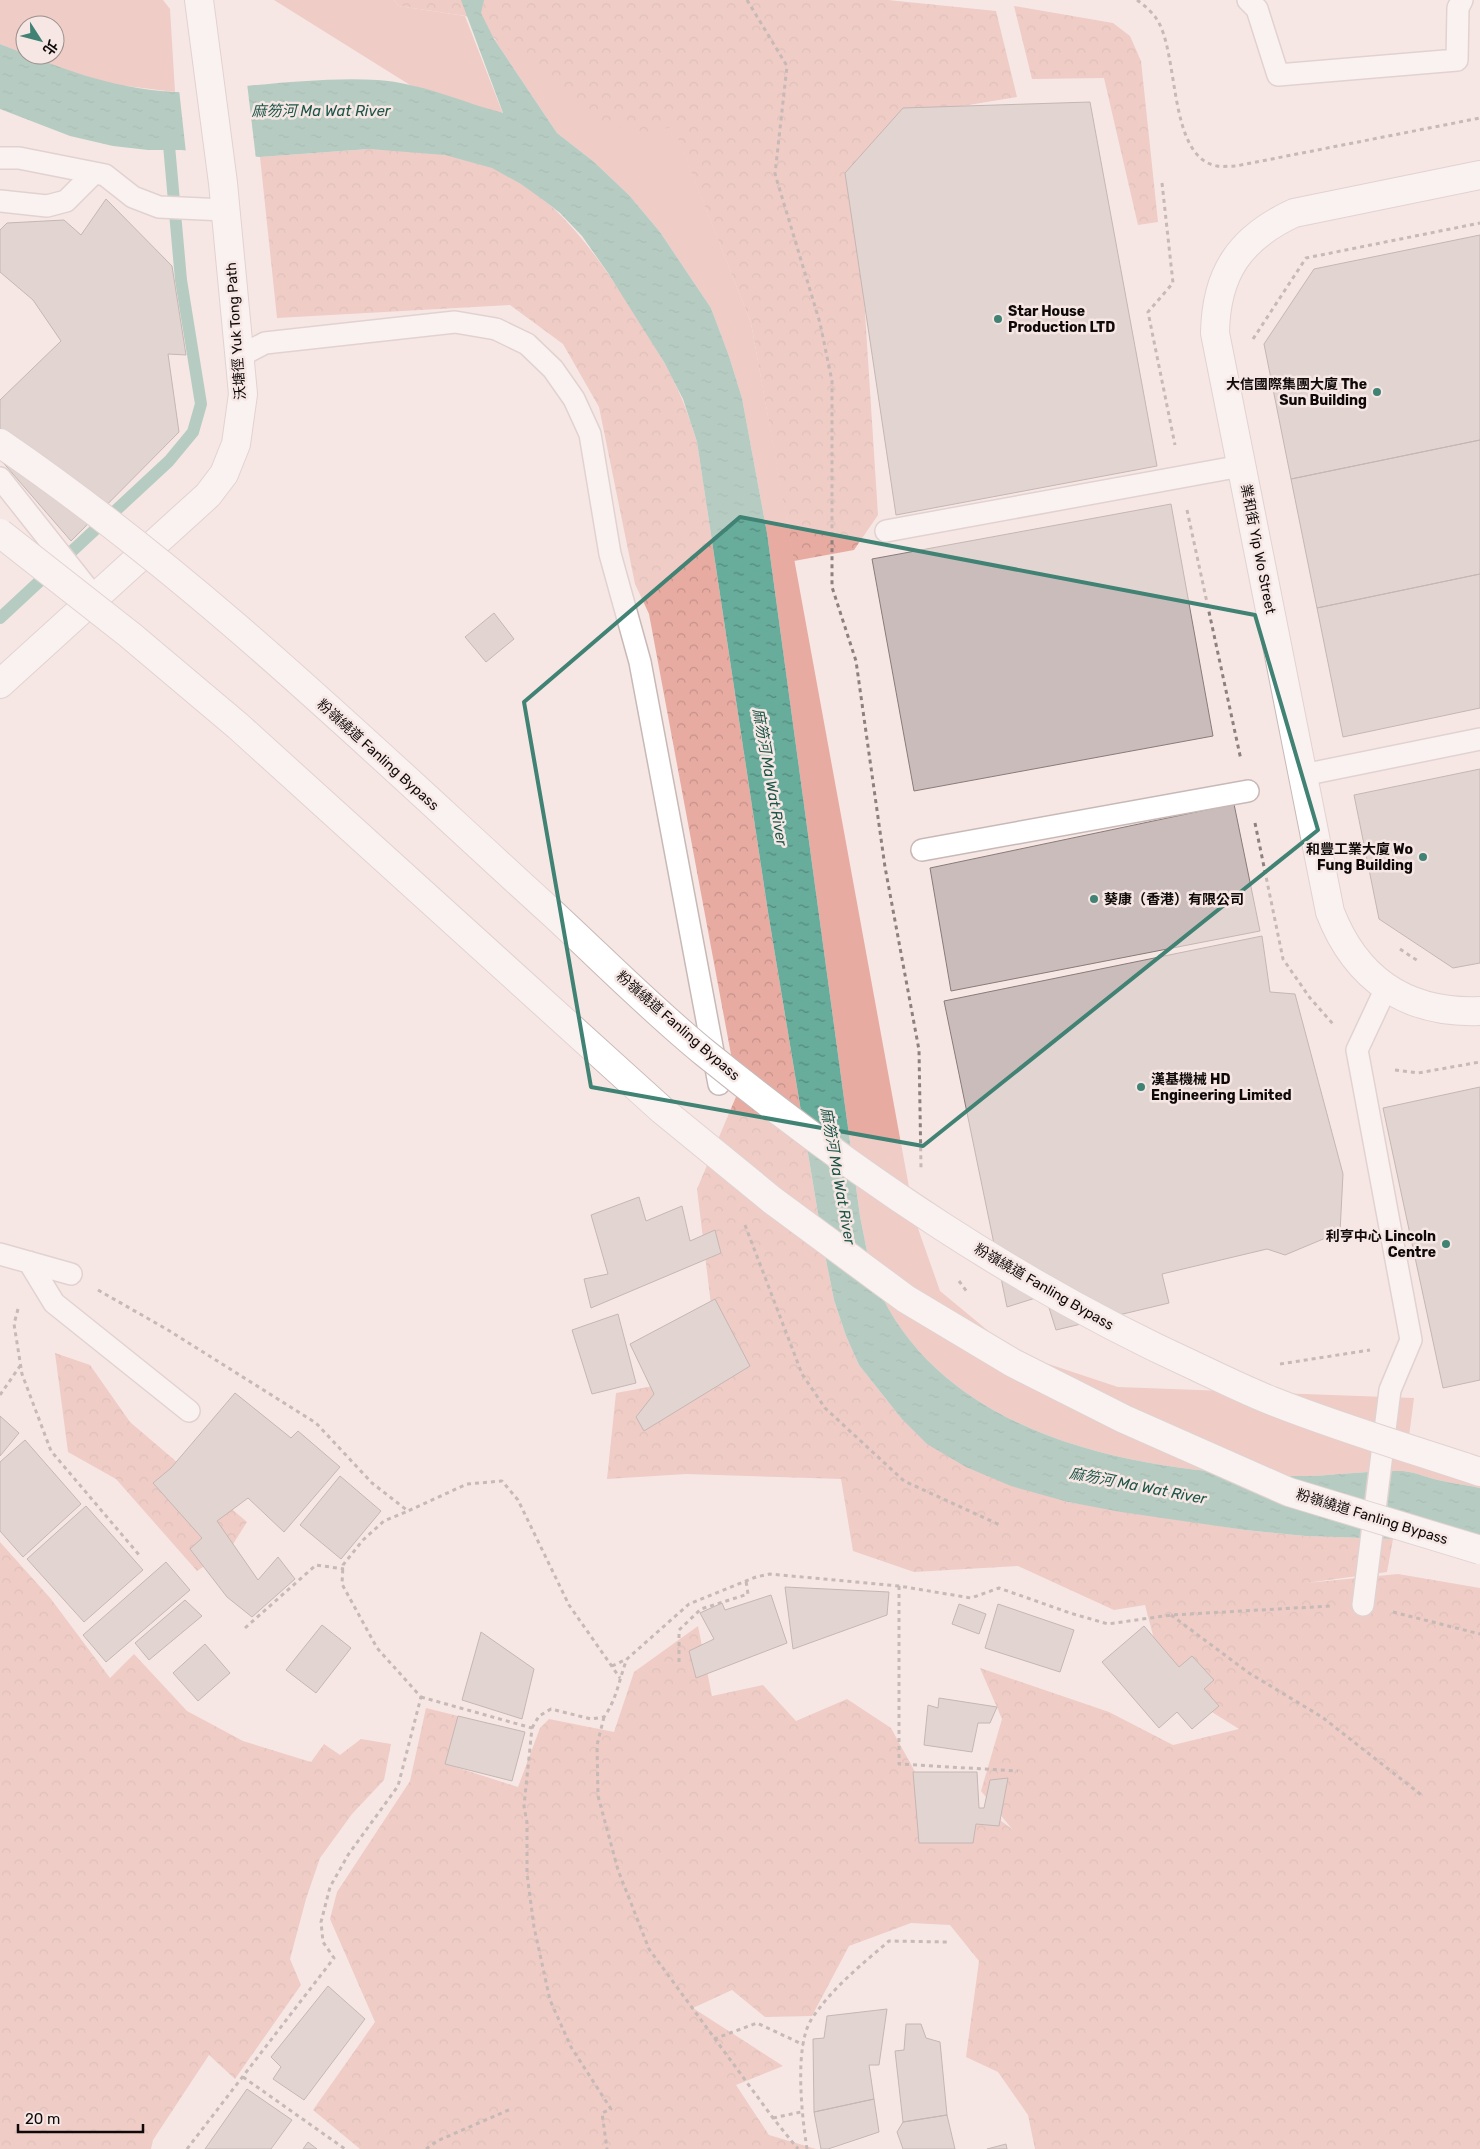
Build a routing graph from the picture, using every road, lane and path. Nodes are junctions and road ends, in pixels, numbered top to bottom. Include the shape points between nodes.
1 (199, 0) edge
2 (1137, 0) edge
3 (1248, 0) edge
4 (1462, 0) edge
5 (1480, 118) edge
6 (0, 158) edge
7 (94, 173) junction
8 (1480, 175) edge
9 (0, 201) edge
10 (225, 210) junction
11 (1480, 223) edge
12 (1251, 341) dead end
13 (240, 356) junction
14 (0, 443) edge
15 (1241, 466) junction
16 (0, 478) edge
17 (886, 531) dead end
18 (0, 532) edge
19 (95, 598) junction
20 (0, 684) edge
21 (1480, 739) edge
22 (1303, 775) junction
23 (1248, 791) dead end
24 (922, 850) dead end
25 (1392, 944) dead end
26 (1425, 966) dead end
27 (1386, 988) junction
28 (1480, 1011) edge
29 (719, 1084) dead end
30 (745, 1223) dead end
31 (0, 1254) edge
32 (29, 1262) junction
33 (71, 1274) joint
34 (20, 1365) junction
35 (0, 1395) edge
36 (189, 1411) dead end
37 (1480, 1472) edge
38 (408, 1511) junction
39 (1000, 1525) dead end
40 (1480, 1550) edge
41 (140, 1556) dead end
42 (344, 1569) junction
43 (746, 1581) junction
44 (899, 1586) junction
45 (1364, 1604) junction
46 (1171, 1614) junction
47 (246, 1628) dead end
48 (1480, 1634) edge
49 (628, 1659) junction
50 (679, 1662) dead end
51 (612, 1666) junction
52 (620, 1678) junction
53 (421, 1697) junction
54 (604, 1717) junction
55 (532, 1728) junction
56 (1018, 1771) dead end
57 (1424, 1798) dead end
58 (947, 1942) dead end
59 (714, 2039) junction
60 (804, 2045) junction
61 (243, 2077) junction
62 (511, 2109) dead end
63 (802, 2112) junction
64 (773, 2118) junction
65 (187, 2149) edge
66 (345, 2149) edge
67 (426, 2149) edge
68 (607, 2149) edge
69 (798, 2149) edge
70 (807, 2149) edge

1 - 10 main road, 沃塘徑 Yuk Tong Path
2 - 5 path via 1157,19 1166,42 1179,110 1191,146 1199,157 1216,166 1236,166
3 - 4 lane via 1257,9 1278,75 1457,60 1458,8
6 - 7 lane via 19,158
7 - 9 lane via 66,201 47,206
7 - 10 lane via 105,175 133,197 159,207
8 - 15 main road, 業和街 Yip Wo Street via 1294,213 1271,224 1250,240 1222,282 1215,307 1214,333
10 - 13 main road, 沃塘徑 Yuk Tong Path
11 - 12 path via 1306,258
13 - 19 main road, 沃塘徑 Yuk Tong Path via 243,394 240,420 236,444 224,474 208,496
13 - 29 lane via 265,343 455,322 496,329 526,344 553,368 574,399 590,434 610,554 640,662
14 - 37 main road, 粉嶺繞道 Fanling Bypass, bridge via 57,482 181,579 702,1050 814,1138 878,1183 1016,1274 1132,1338 1271,1401
15 - 17 lane
15 - 22 main road, 業和街 Yip Wo Street
16 - 19 lane
18 - 40 main road, 粉嶺繞道 Fanling Bypass, bridge via 238,726 662,1110 772,1200 906,1299 1013,1363 1124,1420 1289,1492
19 - 20 main road, 沃塘徑 Yuk Tong Path
21 - 22 lane
22 - 27 main road, 業和街 Yip Wo Street via 1330,912 1338,934 1367,973
23 - 24 lane
25 - 26 path
27 - 28 main road, 業和街 Yip Wo Street via 1430,1008
27 - 45 lane, bridge via 1357,1050 1411,1340 1390,1390
30 - 39 path via 802,1374 825,1408 904,1481
31 - 32 lane
32 - 33 lane
32 - 34 path via 14,1324
32 - 36 lane via 54,1303
33 - 38 path via 168,1330 316,1424 372,1483
34 - 35 path
34 - 41 path via 51,1451
38 - 42 path via 384,1521 363,1540 343,1565
38 - 51 path via 467,1484 502,1481 518,1500 569,1606
42 - 47 path via 316,1565
42 - 53 path via 342,1584 377,1648
43 - 44 path via 770,1574
43 - 49 path via 689,1604
43 - 50 path via 748,1594 701,1609 679,1630
44 - 46 path via 971,1598 998,1588 1108,1624
44 - 56 path via 900,1764
45 - 46 path
45 - 48 path
46 - 57 path via 1249,1673 1322,1717
49 - 51 path
49 - 52 path
51 - 52 path
52 - 54 path via 614,1701
53 - 55 path
53 - 61 path via 398,1786 348,1855 330,1887 321,1922 323,1942 334,1958
54 - 55 path via 591,1719 550,1708
54 - 59 path via 597,1745 598,1796 618,1870 650,1949
55 - 68 path via 524,1806 534,1927 550,2000 572,2047 611,2109 602,2113
58 - 60 path via 889,1941 838,1986 810,2022
59 - 60 path via 757,2022
59 - 64 path
60 - 63 path
61 - 65 path
61 - 66 path
62 - 67 path via 437,2141
63 - 64 path
63 - 70 path
64 - 69 path

